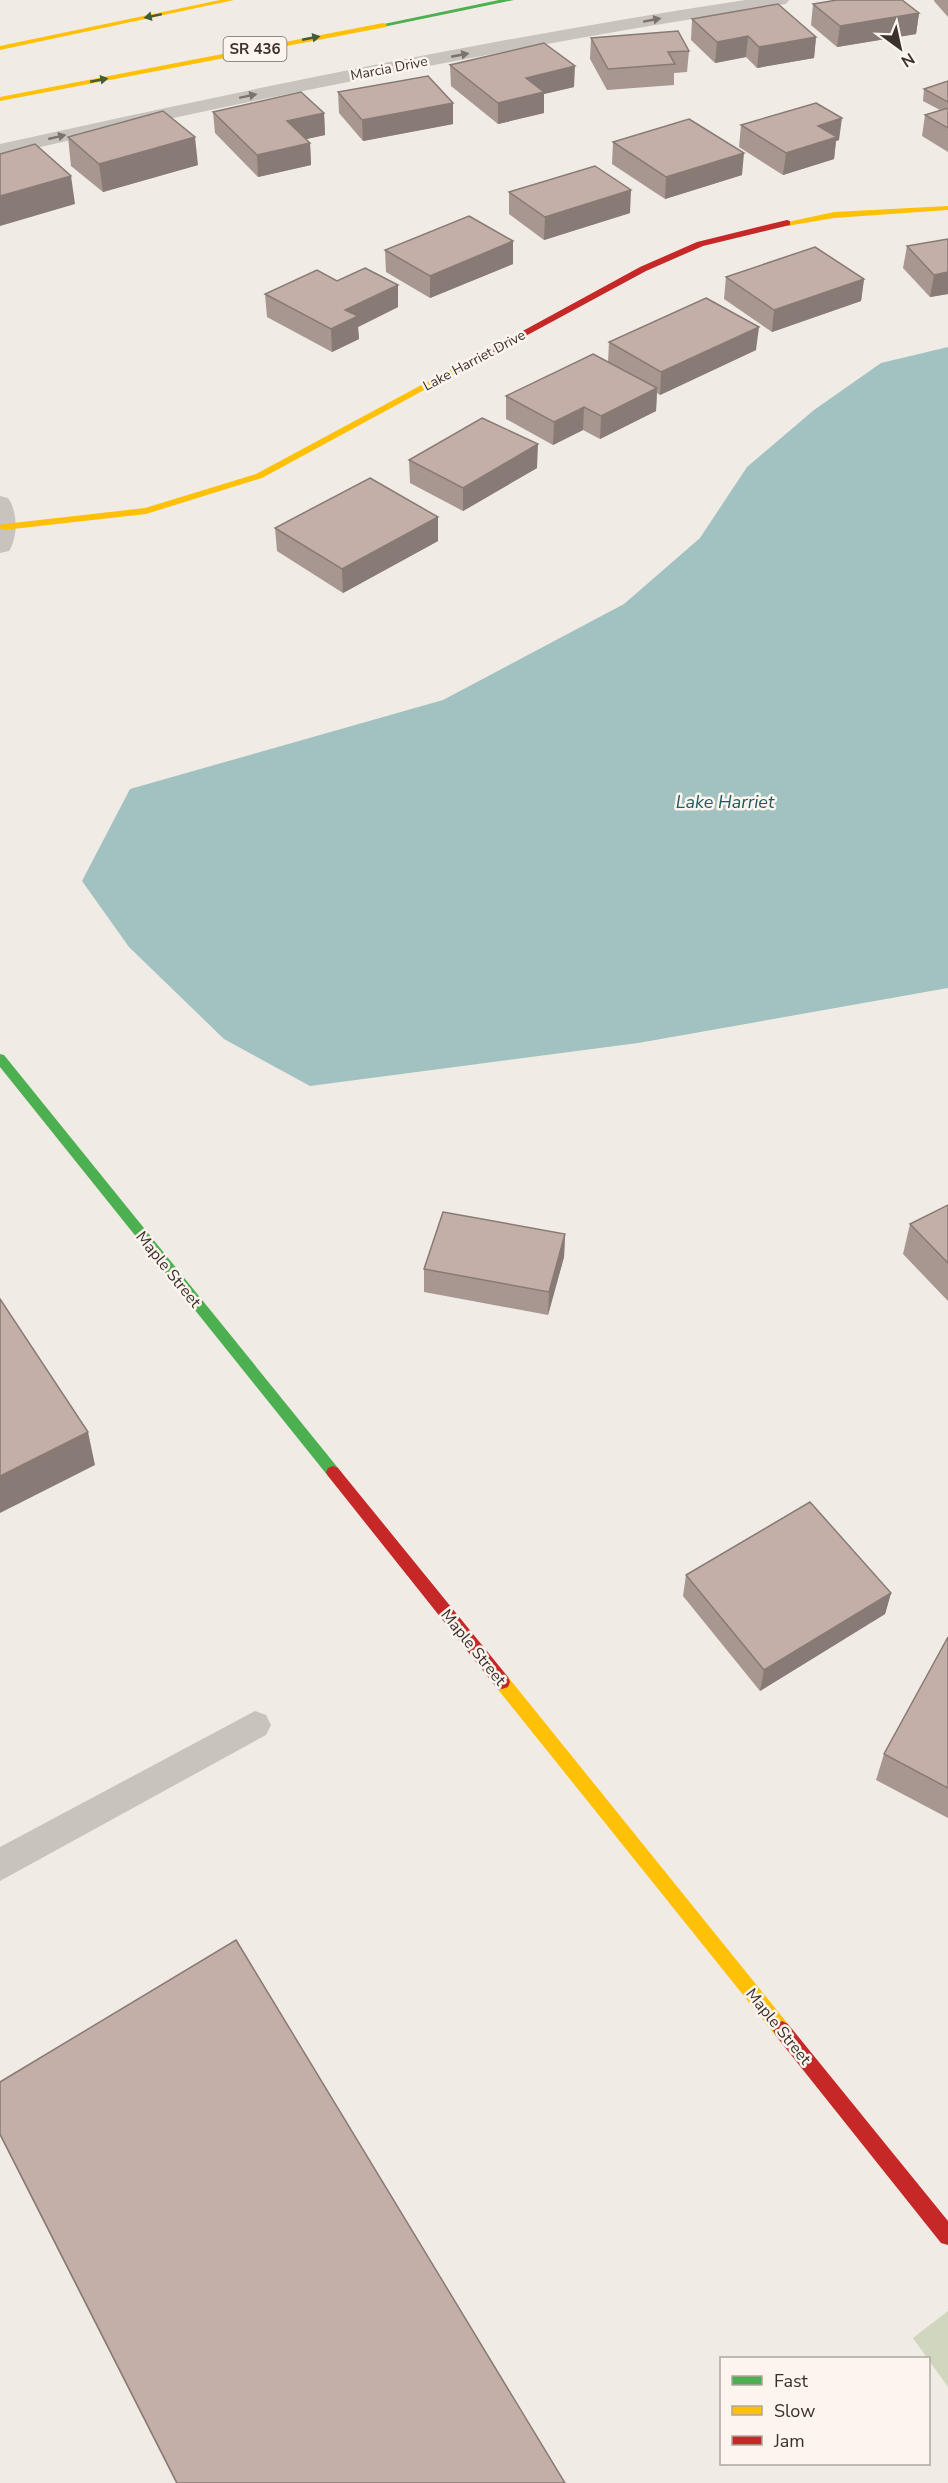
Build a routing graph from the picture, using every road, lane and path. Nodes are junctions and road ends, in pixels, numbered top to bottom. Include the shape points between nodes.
1 (230, 0) edge
2 (510, 0) edge
3 (780, 0) edge
4 (0, 48) edge
5 (0, 99) edge
6 (0, 150) edge
7 (948, 208) edge
8 (2, 525) edge
9 (0, 1058) edge
10 (255, 1725) dead end
11 (0, 1865) edge
12 (948, 2236) edge

1 -> 4 street
5 -> 2 street, SR 436
6 -> 3 street, Marcia Drive via 330,79
7 - 8 street, Lake Harriet Drive via 834,215 700,244 644,269 259,476 146,511
9 - 12 street, Maple Street
10 - 11 lane

